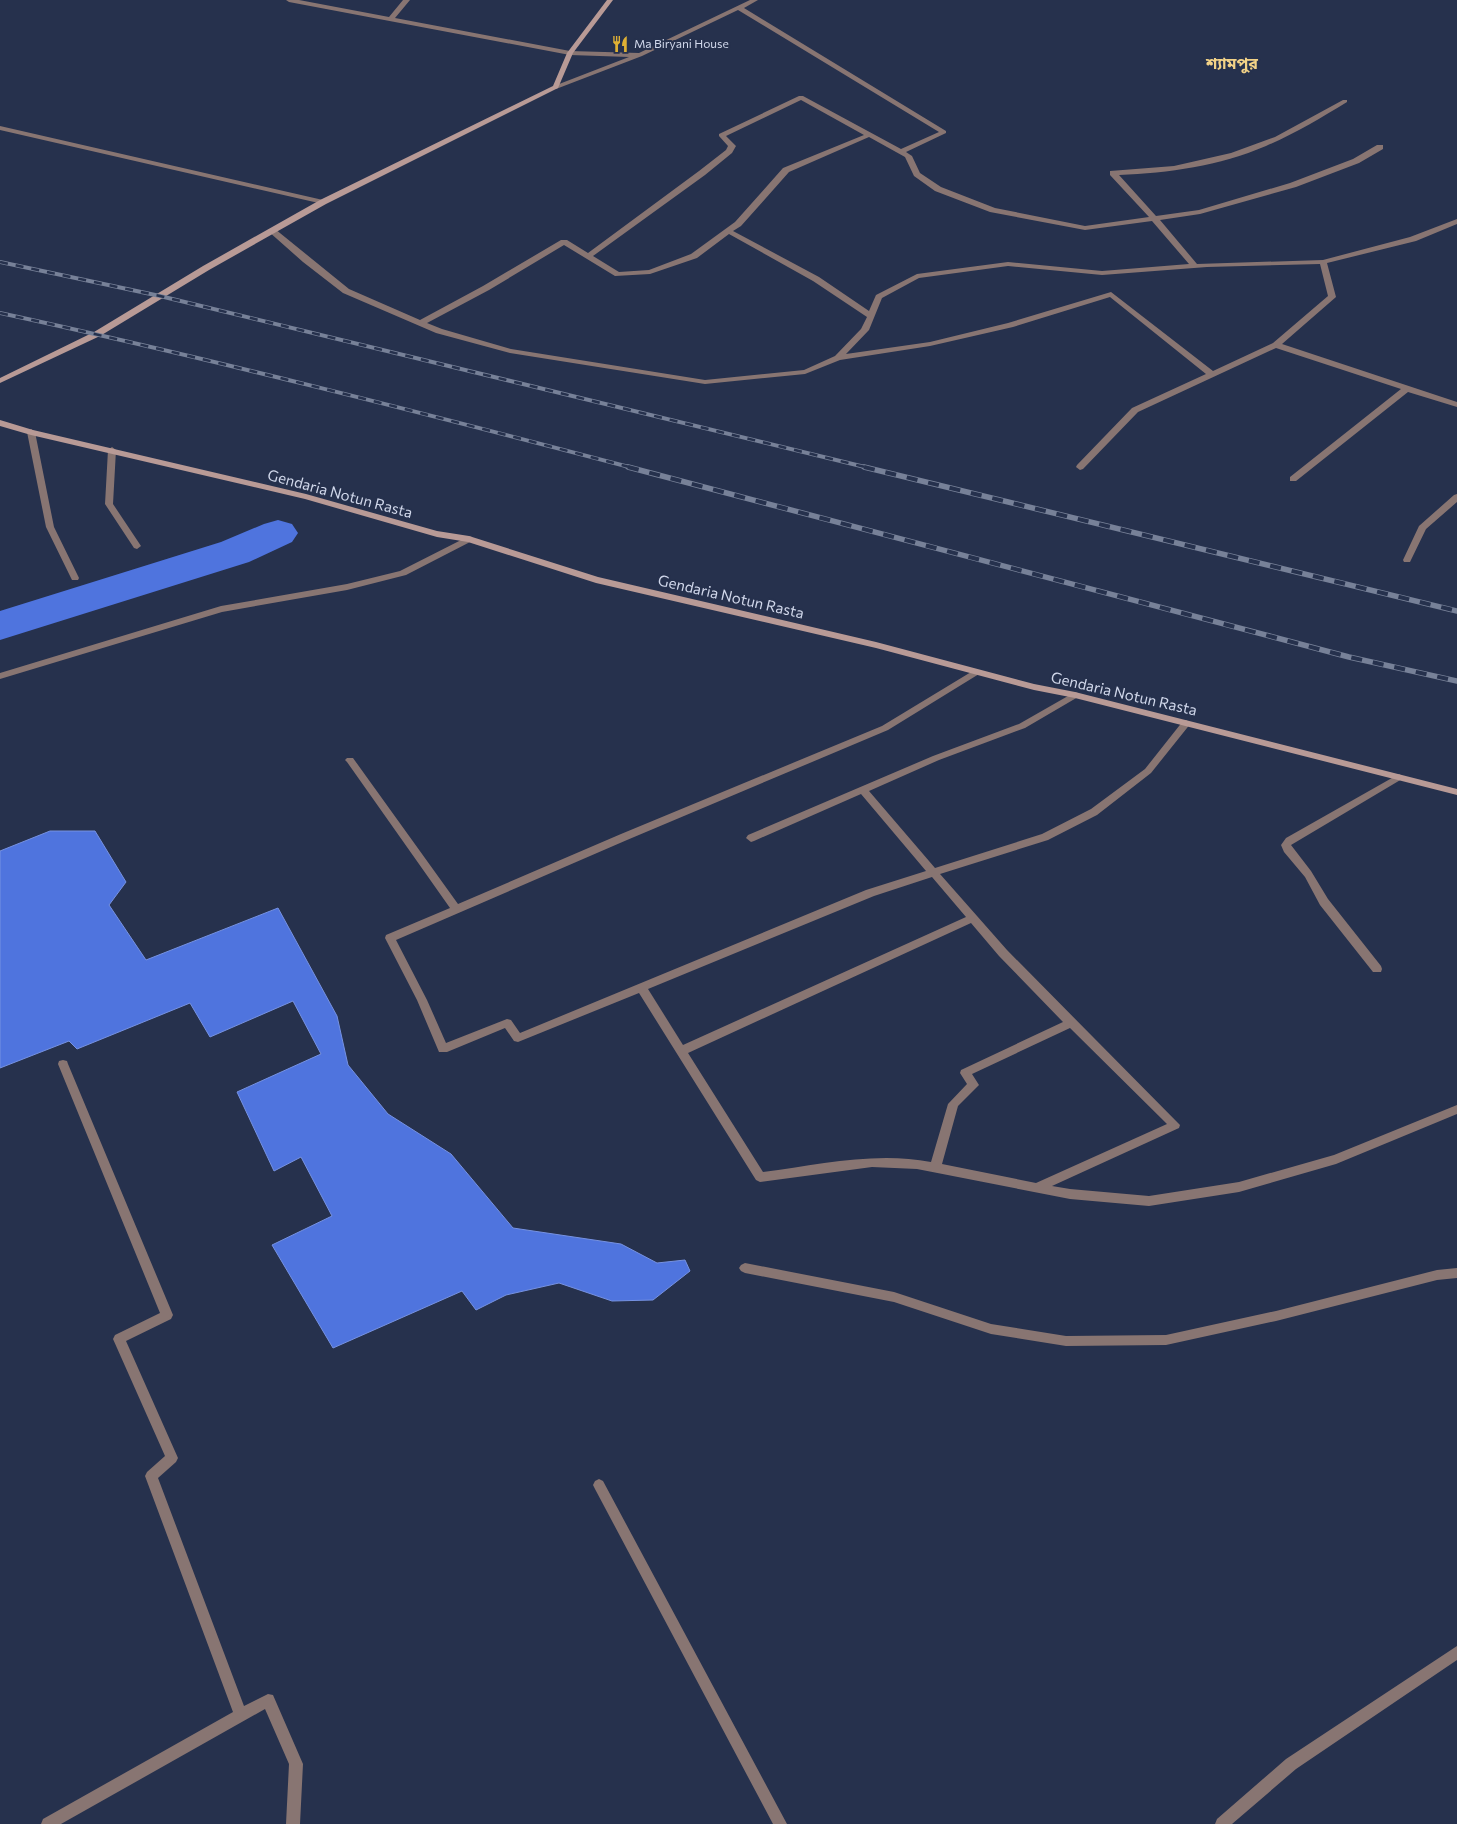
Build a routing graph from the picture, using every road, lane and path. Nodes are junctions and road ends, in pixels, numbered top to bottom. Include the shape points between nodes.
1 (289, 0) edge
2 (407, 0) edge
3 (610, 0) edge
4 (754, 0) edge
5 (739, 8) junction
6 (391, 18) junction
7 (570, 52) junction
8 (640, 55) junction
9 (556, 87) junction
10 (1344, 101) dead end
11 (0, 128) edge
12 (869, 135) junction
13 (1380, 147) dead end
14 (900, 152) junction
15 (323, 202) junction
16 (1155, 220) junction
17 (1457, 221) edge
18 (272, 231) junction
19 (728, 231) junction
20 (587, 256) junction
21 (1323, 262) junction
22 (1195, 266) junction
23 (871, 316) junction
24 (421, 323) junction
25 (1276, 345) junction
26 (838, 358) junction
27 (1211, 374) junction
28 (0, 381) edge
29 (1408, 388) junction
30 (1457, 405) edge
31 (0, 423) edge
32 (31, 432) junction
33 (112, 450) junction
34 (1080, 467) dead end
35 (1293, 479) dead end
36 (1457, 497) edge
37 (468, 539) junction
38 (137, 546) dead end
39 (1407, 560) dead end
40 (75, 578) dead end
41 (976, 672) junction
42 (0, 676) edge
43 (1075, 695) junction
44 (1186, 723) junction
45 (350, 760) dead end
46 (1399, 777) junction
47 (862, 789) junction
48 (1457, 792) edge
49 (751, 838) dead end
50 (933, 872) junction
51 (457, 910) junction
52 (973, 918) junction
53 (1377, 969) dead end
54 (641, 987) junction
55 (1072, 1023) junction
56 (681, 1051) junction
57 (63, 1064) dead end
58 (1457, 1109) edge
59 (935, 1168) junction
60 (1036, 1188) junction
61 (745, 1268) dead end
62 (1457, 1273) edge
63 (599, 1485) dead end
64 (1457, 1652) edge
65 (241, 1715) junction
66 (48, 1824) edge
67 (293, 1824) edge
68 (780, 1824) edge
69 (1222, 1824) edge

1 - 6 street
2 - 6 street
3 - 7 main road
4 - 5 street
5 - 8 street
5 - 14 street via 944,132
6 - 7 street
7 - 8 street
7 - 9 main road
8 - 9 street
9 - 15 main road
10 - 16 street via 1313,120 1235,155 1146,172 1113,173
11 - 15 street
12 - 14 street
12 - 19 street via 786,170
12 - 20 street via 801,96 721,135 732,146 729,151 671,197
13 - 16 street via 1293,185 1200,212
14 - 16 street via 908,156 917,174 938,189 993,210 1085,228
15 - 18 main road
16 - 22 street
17 - 21 street via 1413,239
18 - 24 street via 346,291
18 - 28 main road via 97,334
19 - 20 street via 694,256 650,272 618,274
19 - 23 street via 816,279
20 - 24 street via 564,242
21 - 22 street
21 - 25 street via 1332,297
22 - 23 street via 1102,273 1008,264 917,276 879,297
23 - 26 street via 865,330
24 - 26 street via 510,351 705,382 805,372
25 - 27 street
25 - 29 street
26 - 27 street via 930,344 992,330 1111,294
27 - 34 street via 1135,410
29 - 30 street
29 - 35 street
31 - 32 main road, Gendaria Notun Rasta
32 - 33 main road, Gendaria Notun Rasta
32 - 40 street via 50,527
33 - 37 main road, Gendaria Notun Rasta via 306,497 437,534
33 - 38 street via 109,504
36 - 39 street via 1422,528
37 - 41 main road, Gendaria Notun Rasta via 596,580 876,645
37 - 42 street via 403,573 347,587 222,609
41 - 43 main road, Gendaria Notun Rasta
41 - 51 street via 885,728
43 - 44 main road, Gendaria Notun Rasta
43 - 47 street via 1022,726
44 - 46 main road, Gendaria Notun Rasta
44 - 50 street via 1148,771 1094,812 1046,837
45 - 51 street
46 - 48 main road, Gendaria Notun Rasta
46 - 53 street via 1286,845 1324,902
47 - 49 street
47 - 50 street
50 - 52 street
50 - 54 street via 870,893
51 - 54 street via 390,938 443,1050 507,1023 518,1038
52 - 55 street
52 - 56 street
54 - 56 street
55 - 59 street via 965,1073 974,1086 953,1104
55 - 60 street via 1175,1125
56 - 59 street via 760,1177 872,1162
57 - 65 street via 167,1315 119,1340 172,1458 151,1476
58 - 60 street via 1336,1159 1239,1187 1149,1200
59 - 60 street
61 - 62 street via 894,1297 990,1329 1066,1341 1166,1340 1437,1275
63 - 68 street
64 - 69 street via 1291,1764
65 - 66 street
65 - 67 street via 268,1700 296,1764

